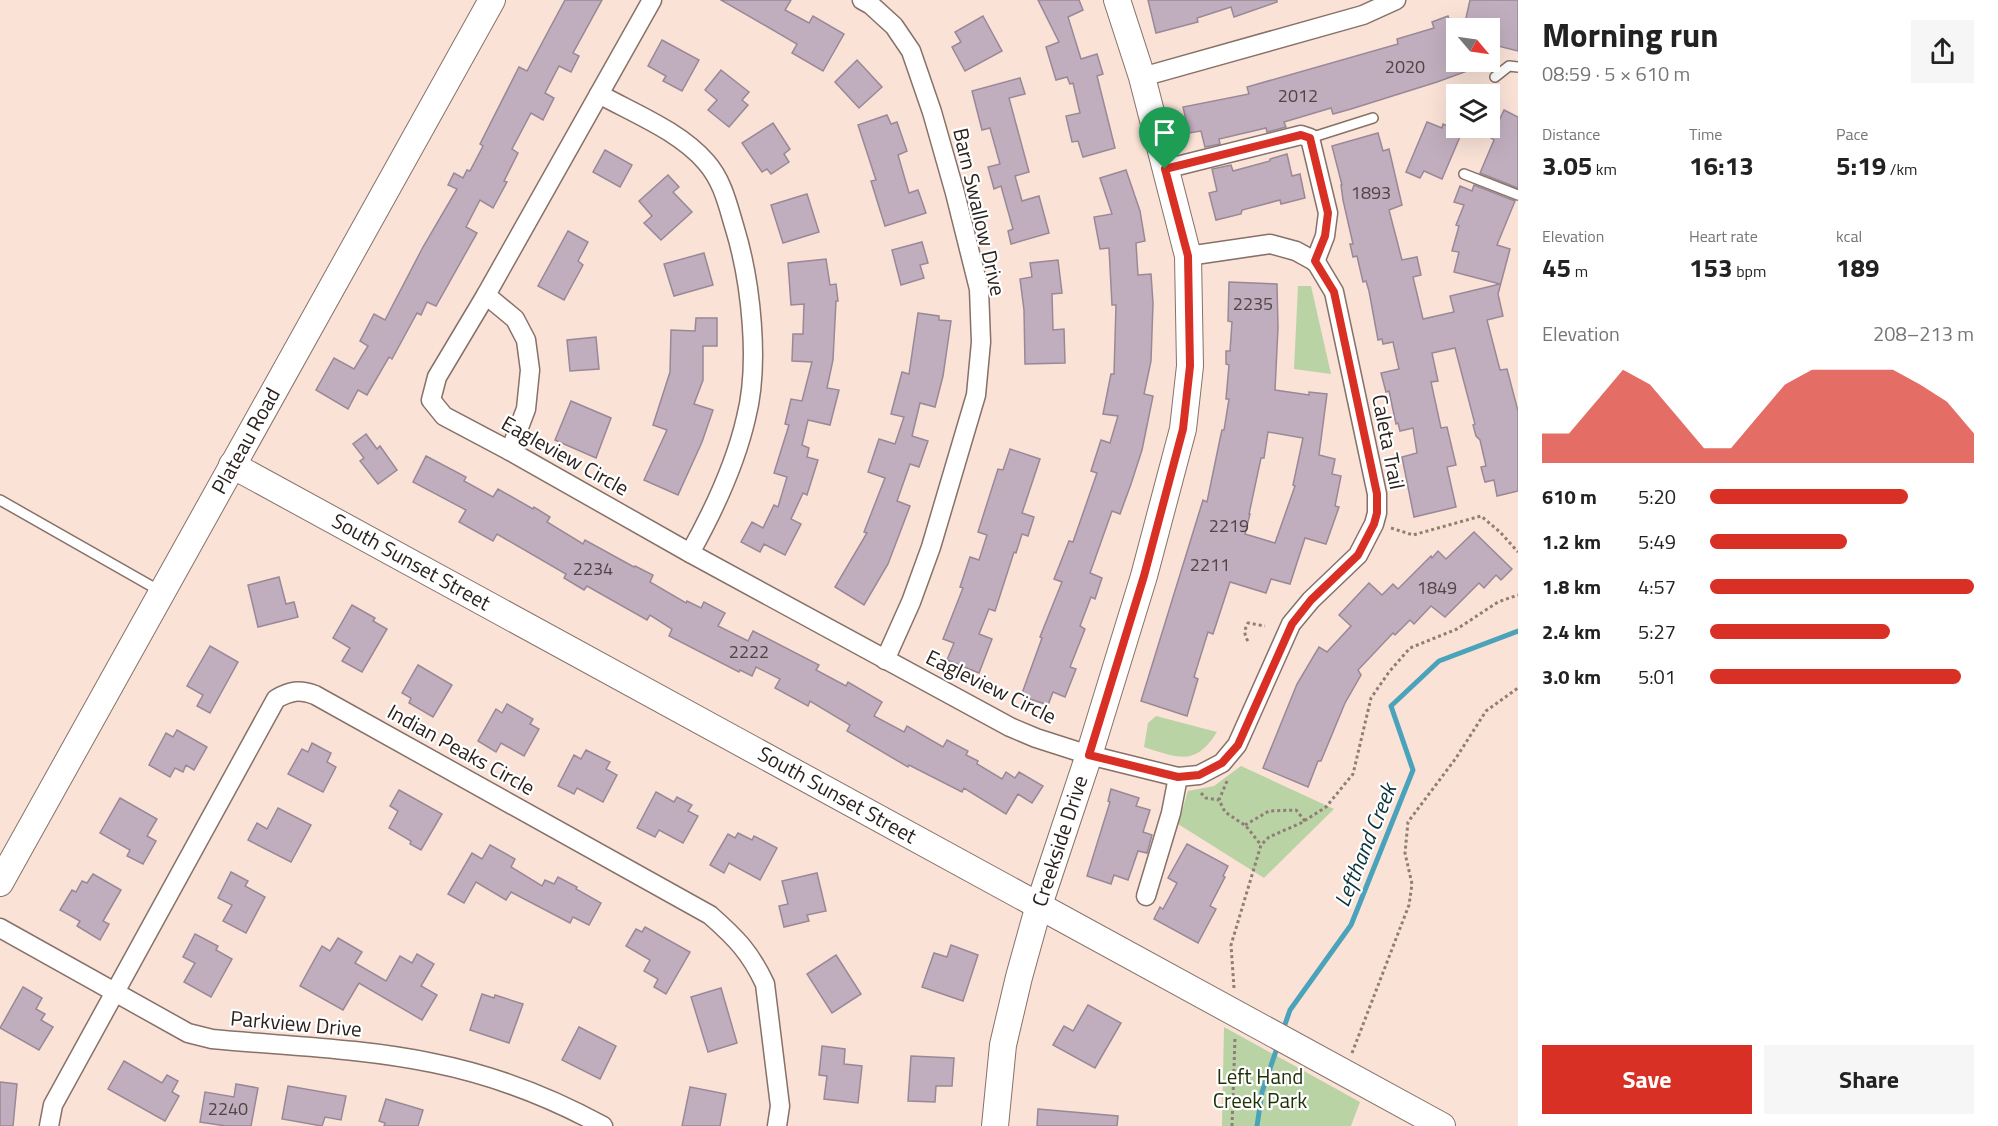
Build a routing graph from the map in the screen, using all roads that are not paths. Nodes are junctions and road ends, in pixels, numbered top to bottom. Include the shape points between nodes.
1 (492, 0) edge
2 (652, 0) edge
3 (862, 0) edge
4 (1117, 0) edge
5 (1396, 0) edge
6 (1518, 67) edge
7 (1142, 77) junction
8 (1495, 77) dead end
9 (599, 94) junction
10 (1373, 118) dead end
11 (1310, 138) junction
12 (1165, 169) junction
13 (1464, 174) dead end
14 (1518, 195) edge
15 (1188, 256) junction
16 (1315, 261) junction
17 (486, 295) junction
18 (510, 451) junction
19 (232, 465) junction
20 (0, 500) edge
21 (690, 553) junction
22 (162, 592) junction
23 (885, 660) junction
24 (1089, 755) junction
25 (1178, 777) junction
26 (0, 883) edge
27 (1146, 896) dead end
28 (1039, 905) junction
29 (0, 928) edge
30 (114, 992) junction
31 (49, 1126) edge
32 (603, 1126) edge
33 (777, 1126) edge
34 (995, 1126) edge
35 (1442, 1126) edge

1 - 19 street, Plateau Road
2 - 9 street, Eagleview Circle
3 - 23 street, Barn Swallow Drive via 894,26 911,51 932,112 979,289 981,342 976,395 931,547
4 - 7 street, Creekside Drive
5 - 7 street via 1363,15
6 - 8 lane via 1509,66
7 - 12 street, Creekside Drive
9 - 17 street, Eagleview Circle
9 - 21 street via 686,143 708,164 723,189 740,247 750,313 753,373 747,417 729,473
10 - 11 lane
11 - 12 street via 1301,135
11 - 16 street via 1328,213 1325,236
12 - 15 street, Creekside Drive
13 - 14 lane
15 - 16 street via 1270,244
15 - 24 street, Creekside Drive via 1190,366 1183,429 1144,576
16 - 25 street, Caleta Trail via 1334,292 1377,494 1377,513 1358,555 1292,624 1238,745 1222,763 1199,775
17 - 18 street via 515,319 526,340 530,370 526,409
17 - 18 street, Eagleview Circle via 437,377 431,400 444,416
18 - 21 street, Eagleview Circle
19 - 22 street, Plateau Road
19 - 28 street, South Sunset Street
20 - 22 lane
21 - 23 street, Eagleview Circle
22 - 26 street, Plateau Road
23 - 24 street, Eagleview Circle via 1010,726
24 - 25 street, Caleta Trail
24 - 28 street, Creekside Drive
25 - 27 street
28 - 34 street, Creekside Drive via 1003,1045
28 - 35 street, South Sunset Street via 1247,1028 1306,1051
29 - 30 street, Parkview Drive
30 - 31 street, Indian Peaks Circle via 53,1105
30 - 32 street, Parkview Drive via 188,1033 435,1063 515,1086
30 - 33 street, Indian Peaks Circle via 276,699 303,690 710,915 740,942 765,984 780,1106

